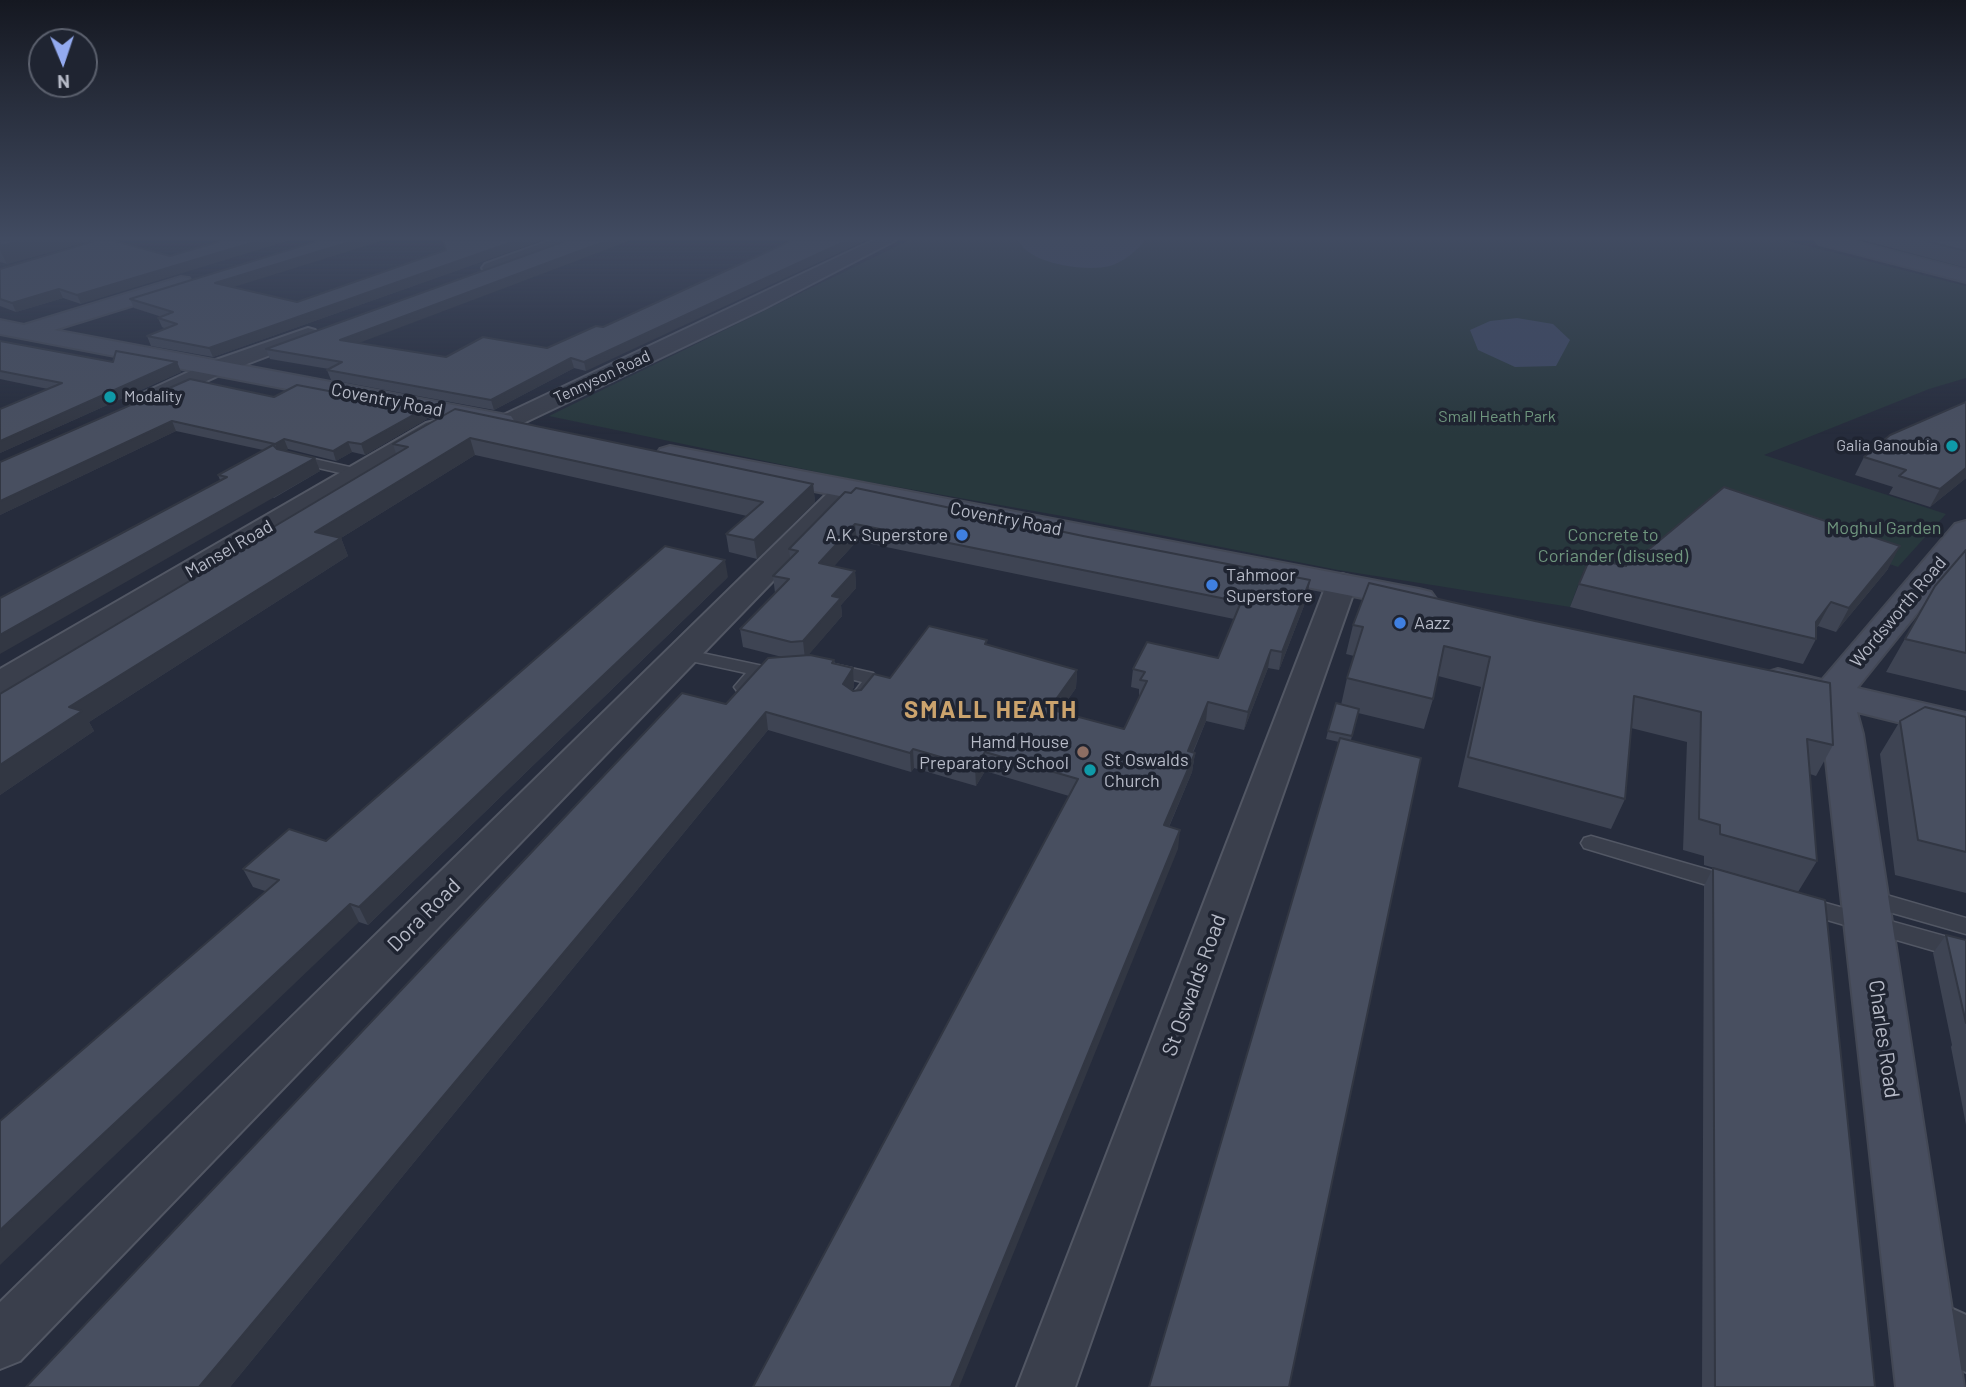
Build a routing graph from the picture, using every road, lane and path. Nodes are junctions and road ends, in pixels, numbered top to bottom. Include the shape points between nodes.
1 (97, 305) edge
2 (757, 305) edge
3 (326, 328) edge
4 (8, 329) edge
5 (218, 367) junction
6 (134, 405) edge
7 (457, 414) junction
8 (505, 423) junction
9 (544, 431) edge
10 (646, 450) edge
11 (287, 456) edge
12 (358, 473) junction
13 (847, 489) junction
14 (1963, 539) edge
15 (1342, 583) junction
16 (1451, 606) edge
17 (683, 654) junction
18 (813, 664) edge
19 (779, 666) edge
20 (757, 670) junction
21 (1744, 673) edge
22 (0, 683) edge
23 (1832, 693) junction
24 (732, 701) edge
25 (856, 702) edge
26 (1966, 726) edge
27 (1591, 844) dead end
28 (1749, 889) edge
29 (1789, 901) edge
30 (1866, 910) junction
31 (1966, 926) edge
32 (1966, 951) edge
33 (1944, 1334) edge
34 (0, 1341) edge
35 (1046, 1387) edge
36 (1930, 1387) edge

1 - 4 street
2 - 8 street, Tennyson Road
3 - 5 street
4 - 5 street, Coventry Road
5 - 6 street
5 - 7 street, Coventry Road
7 - 8 street, Coventry Road
7 - 12 street, Mansel Road
8 - 9 street, Coventry Road
10 - 13 street, Coventry Road
11 - 12 lane
12 - 22 street, Mansel Road
13 - 15 street, Coventry Road
13 - 17 street, Dora Road
14 - 23 street, Wordsworth Road
15 - 16 street, Coventry Road
15 - 35 street, St Oswalds Road
17 - 20 lane
17 - 34 street, Dora Road
18 - 25 lane via 867,677 871,682
19 - 20 lane
20 - 24 lane
21 - 23 street
23 - 26 street
23 - 30 street, Charles Road via 1843,734
27 - 28 lane
29 - 30 lane
30 - 31 lane
30 - 32 lane
30 - 33 street, Charles Road
33 - 36 street, Charles Road

